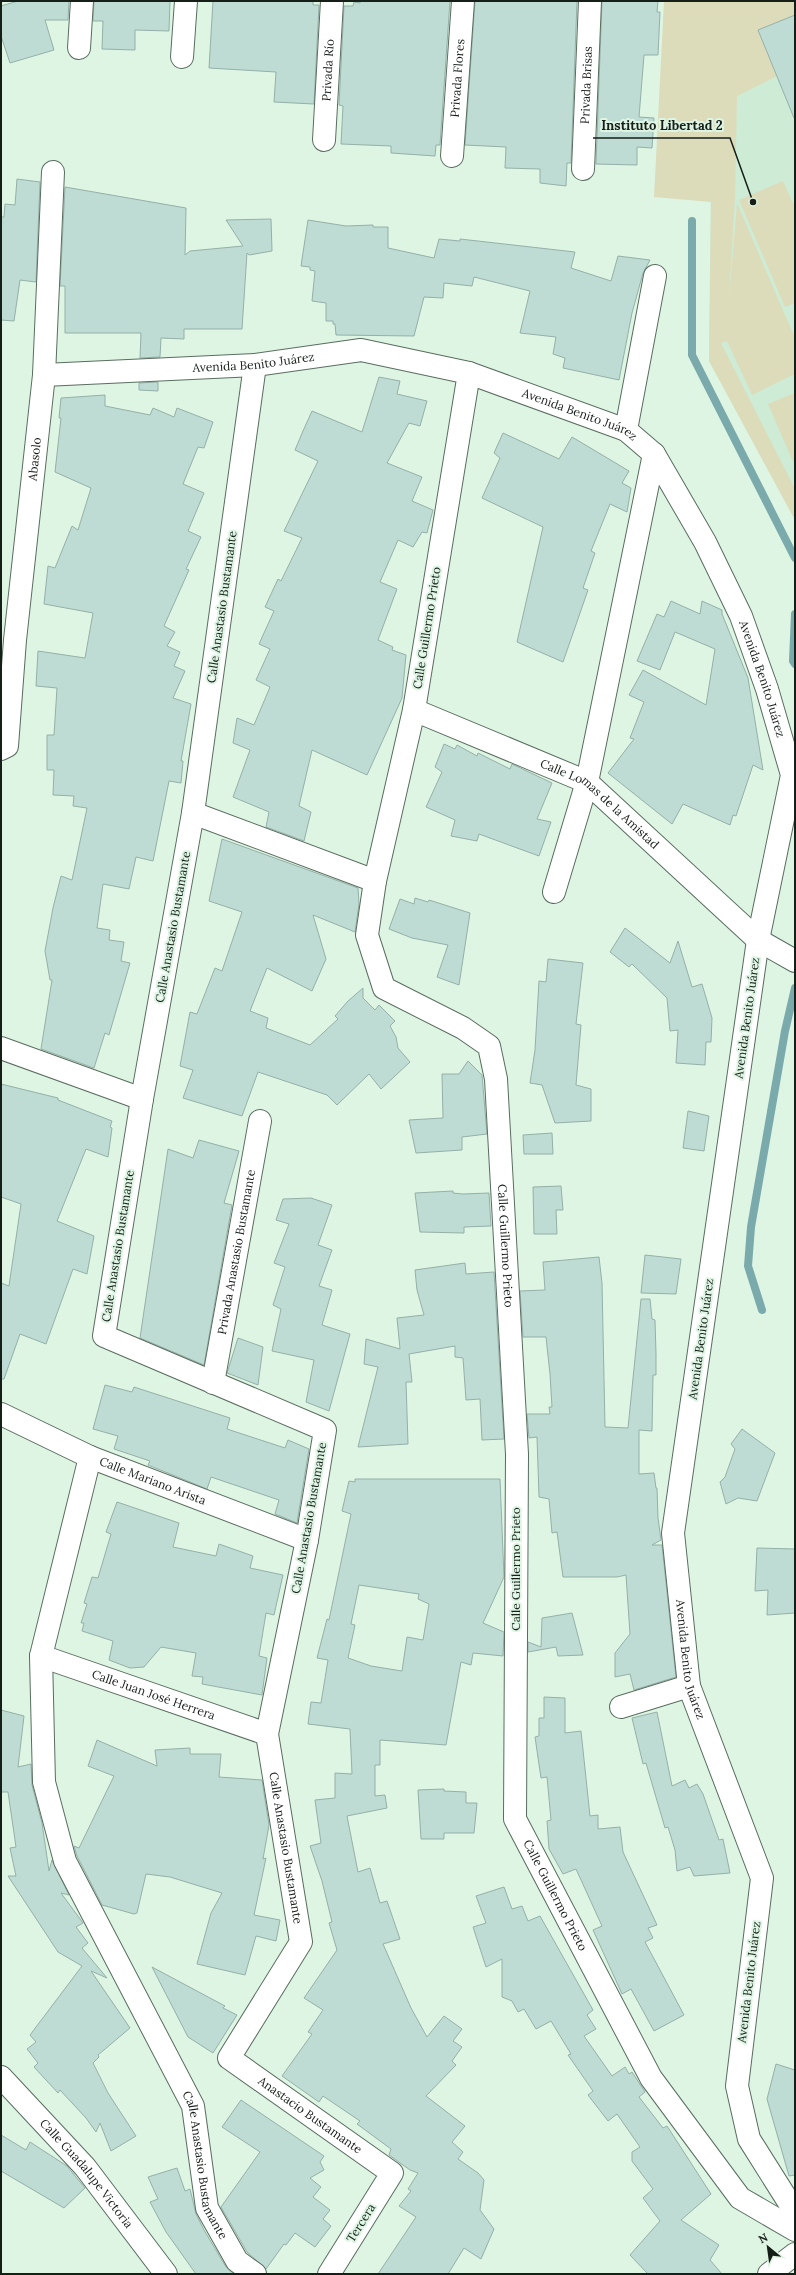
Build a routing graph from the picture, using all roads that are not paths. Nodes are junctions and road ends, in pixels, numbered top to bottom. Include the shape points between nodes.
1 (82, 1) edge
2 (186, 1) edge
3 (332, 1) edge
4 (463, 1) edge
5 (590, 1) edge
6 (79, 48) dead end
7 (182, 56) dead end
8 (324, 140) dead end
9 (452, 156) dead end
10 (583, 169) dead end
11 (54, 172) dead end
12 (655, 276) dead end
13 (255, 365) junction
14 (469, 374) junction
15 (44, 375) junction
16 (626, 430) junction
17 (654, 454) junction
18 (15, 640) junction
19 (1, 658) edge
20 (414, 710) junction
21 (4, 748) edge
22 (587, 782) junction
23 (193, 813) junction
24 (375, 881) junction
25 (554, 892) dead end
26 (758, 940) junction
27 (789, 958) edge
28 (1, 1048) edge
29 (142, 1099) junction
30 (260, 1121) dead end
31 (213, 1383) junction
32 (1, 1414) edge
33 (90, 1457) junction
34 (307, 1540) junction
35 (41, 1656) junction
36 (689, 1686) junction
37 (621, 1707) dead end
38 (267, 1734) junction
39 (229, 2058) joint
40 (1, 2077) edge
41 (392, 2173) joint
42 (795, 2212) edge
43 (795, 2230) edge
44 (795, 2254) edge
45 (166, 2274) edge
46 (255, 2274) edge
47 (329, 2274) edge
48 (769, 2274) edge

1 - 6 street
2 - 7 street
3 - 8 street, Privada Río
4 - 9 street, Privada Flores
5 - 10 street, Privada Brisas
11 - 15 street, Abasolo
12 - 16 street
13 - 14 street, Avenida Benito Juárez via 361,350
13 - 15 street, Avenida Benito Juárez
13 - 23 street, Calle Anastasio Bustamante
14 - 16 street, Avenida Benito Juárez
14 - 20 street, Calle Guillermo Prieto
15 - 18 street, Abasolo
16 - 17 street, Avenida Benito Juárez
17 - 22 street
17 - 26 street, Avenida Benito Juárez via 705,542 741,616 767,689 792,775
18 - 19 street
18 - 21 street, Abasolo
20 - 22 street, Calle Lomas de la Amistad
20 - 24 street, Calle Guillermo Prieto
22 - 25 street
22 - 26 street, Calle Lomas de la Amistad
23 - 24 street
23 - 29 street, Calle Anastasio Bustamante
24 - 43 street, Calle Guillermo Prieto via 367,935 384,988 463,1028 489,1046 496,1079 517,1454 515,1819 651,2078 740,2198
26 - 27 street, Calle Lomas de la Amistad
26 - 36 street, Avenida Benito Juárez via 673,1533
28 - 29 street
29 - 31 street, Calle Anastasio Bustamante via 104,1336
30 - 31 street, Privada Anastasio Bustamante
31 - 34 street, Calle Anastasio Bustamante via 325,1430
32 - 33 street, Calle Mariano Arista
33 - 34 street, Calle Mariano Arista
33 - 35 street, Calle Anastasio Bustamante
34 - 38 street, Calle Anastasio Bustamante
35 - 38 street, Calle Juan José Herrera
35 - 46 street, Calle Anastasio Bustamante via 44,1782 65,1861 193,2106 207,2208 238,2261
36 - 37 street
36 - 42 street, Avenida Benito Juárez via 762,1878 737,2086 749,2139
38 - 39 street, Calle Anastasio Bustamante via 301,1942
39 - 41 street, Anastacio Bustamante
40 - 45 street, Calle Guadalupe Victoria via 85,2167
41 - 47 street, Tercera
44 - 48 street

